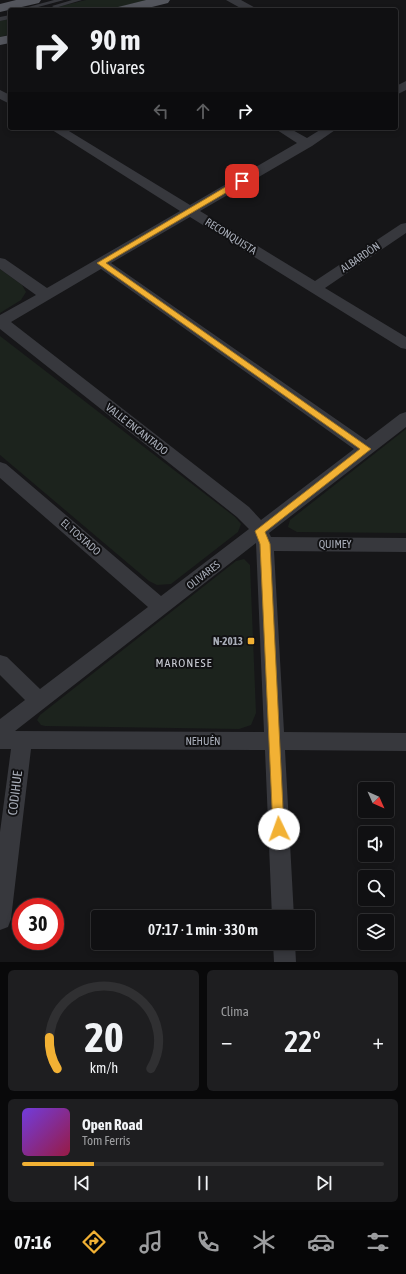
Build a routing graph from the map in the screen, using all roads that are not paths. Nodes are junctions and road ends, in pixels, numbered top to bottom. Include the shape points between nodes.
1 (34, 0) edge
2 (61, 0) edge
3 (79, 0) edge
4 (163, 0) edge
5 (232, 0) edge
6 (0, 8) edge
7 (28, 8) edge
8 (46, 8) edge
9 (131, 8) edge
10 (249, 8) edge
11 (58, 130) edge
12 (284, 130) edge
13 (329, 130) edge
14 (307, 143) junction
15 (190, 211) junction
16 (406, 227) edge
17 (0, 262) edge
18 (101, 263) junction
19 (315, 288) junction
20 (46, 295) junction
21 (0, 321) edge
22 (406, 344) edge
23 (406, 418) edge
24 (366, 449) junction
25 (0, 468) edge
26 (262, 537) junction
27 (406, 544) edge
28 (161, 607) junction
29 (0, 663) edge
30 (39, 701) junction
31 (0, 731) edge
32 (0, 740) edge
33 (22, 740) junction
34 (274, 741) junction
35 (406, 742) edge
36 (283, 910) edge
37 (0, 919) edge
38 (284, 950) edge
39 (285, 962) edge

1 - 6 main road
2 - 7 lane
3 - 8 lane
4 - 9 main road
5 - 10 street
11 - 15 street, RECONQUISTA
12 - 14 street
13 - 14 street
14 - 15 street
15 - 18 street
15 - 19 street, RECONQUISTA
16 - 19 street, ALBARDÓN
17 - 20 street
18 - 20 street
18 - 24 street
19 - 22 street, RECONQUISTA
20 - 21 street
21 - 26 street, VALLE ENCANTADO via 243,512
23 - 24 street, OLIVARES
24 - 26 street, OLIVARES
25 - 28 street, EL TOSTADO
26 - 27 street, QUIMEY
26 - 28 street, OLIVARES
26 - 34 street
28 - 30 street, OLIVARES
29 - 30 street
30 - 31 street, OLIVARES
32 - 33 street, NEHUÉN
33 - 34 street, NEHUÉN
33 - 37 street, CODIHUE
34 - 35 street, NEHUÉN
34 - 36 street
38 - 39 street

